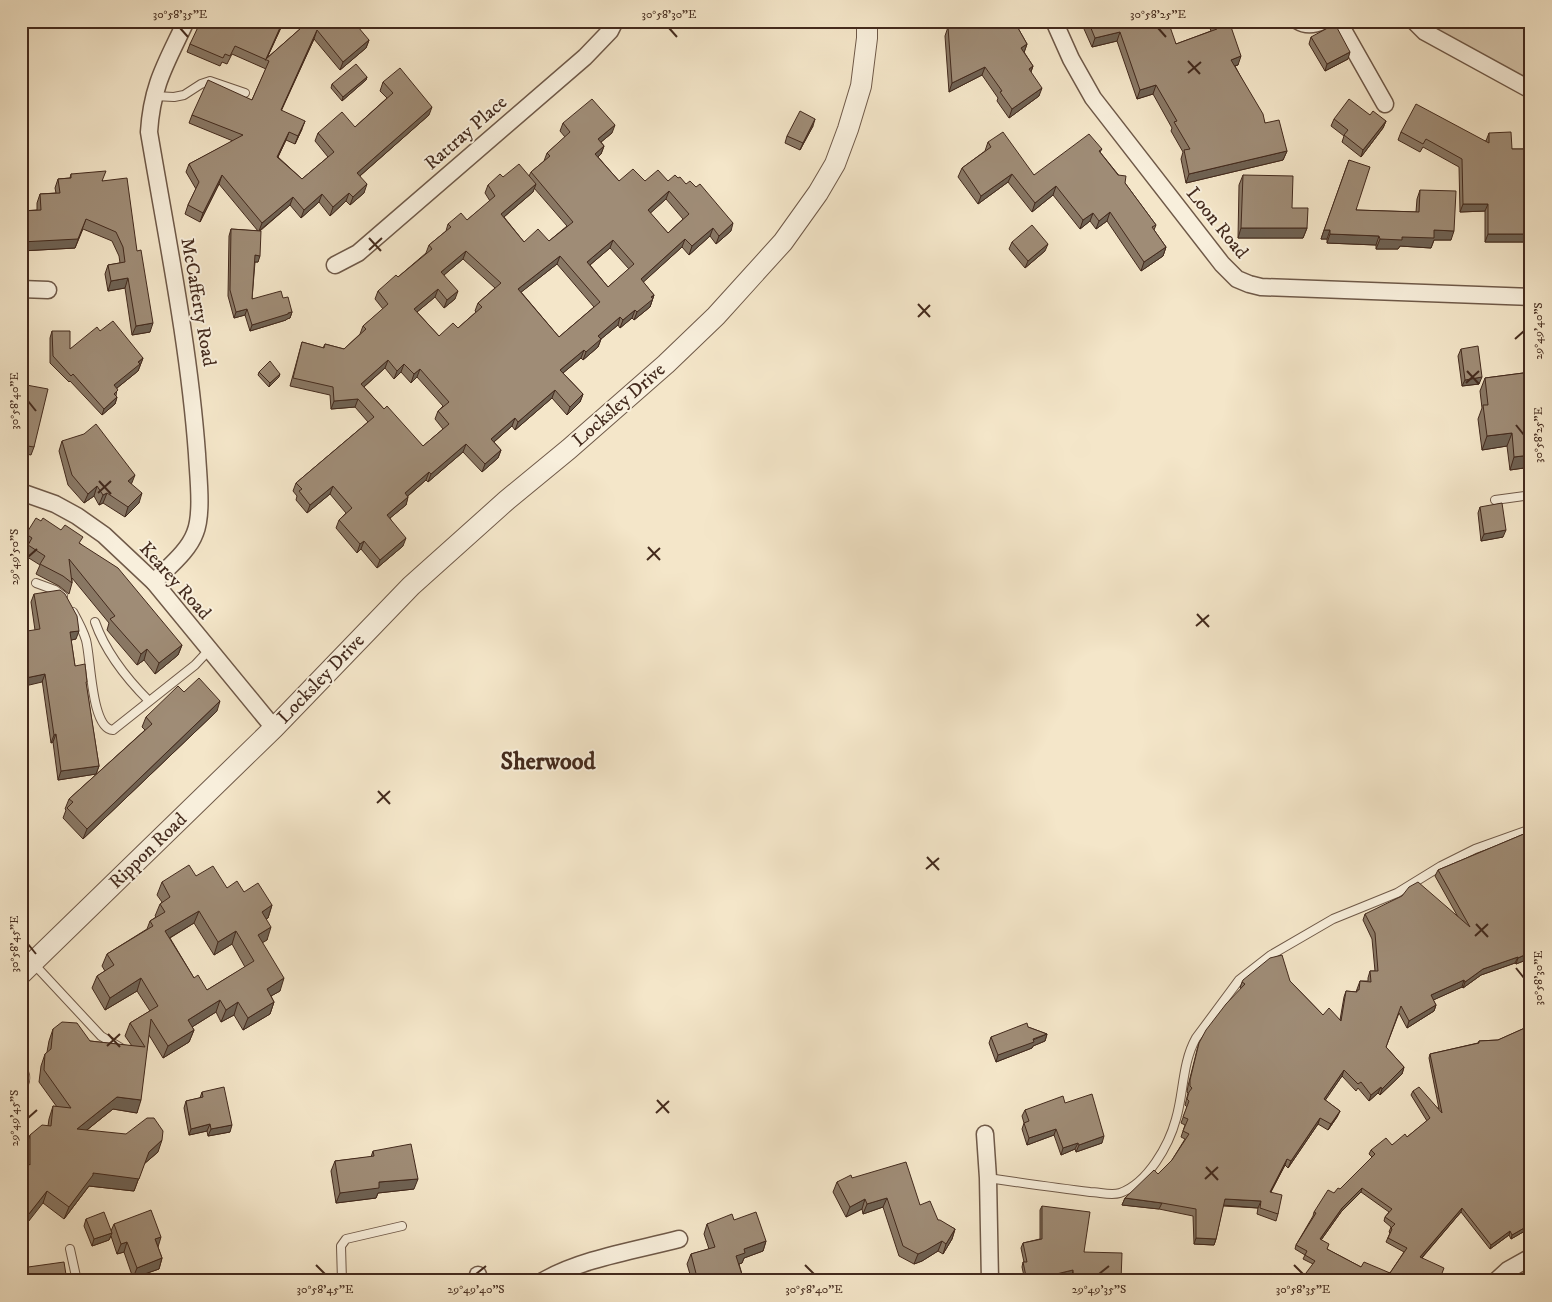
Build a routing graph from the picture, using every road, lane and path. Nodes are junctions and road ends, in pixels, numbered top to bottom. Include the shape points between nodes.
1 (186, 21) edge
2 (615, 21) edge
3 (868, 21) edge
4 (1054, 21) edge
5 (1298, 21) edge
6 (1323, 21) edge
7 (1338, 21) edge
8 (1414, 21) edge
9 (1531, 90) edge
10 (244, 93) dead end
11 (154, 96) junction
12 (1384, 104) dead end
13 (335, 265) dead end
14 (21, 289) edge
15 (48, 290) dead end
16 (1531, 297) edge
17 (21, 492) edge
18 (1531, 495) edge
19 (1495, 500) dead end
20 (154, 582) junction
21 (36, 583) dead end
22 (95, 622) dead end
23 (209, 650) junction
24 (149, 701) junction
25 (274, 728) junction
26 (1531, 829) edge
27 (27, 969) edge
28 (128, 1052) edge
29 (21, 1067) edge
30 (21, 1089) edge
31 (985, 1134) dead end
32 (988, 1178) junction
33 (402, 1226) dead end
34 (679, 1240) dead end
35 (70, 1249) dead end
36 (1531, 1257) edge
37 (76, 1281) edge
38 (342, 1281) edge
39 (544, 1281) edge
40 (990, 1281) edge
41 (1496, 1281) edge

1 - 11 street, McCafferty Road via 167,58
2 - 13 street, Rattray Place via 610,31 579,62 358,253
3 - 25 street, Locksley Drive via 861,86 835,164 783,242 716,316 666,364 411,586
4 - 16 street, Loon Road via 1092,98 1237,279 1261,287
5 - 6 street via 1303,24
7 - 12 street
8 - 9 street via 1425,32
10 - 11 lane via 210,81 174,97
11 - 20 street, McCafferty Road via 150,132 191,378 199,488 195,534
14 - 15 street
17 - 20 street, Kearey Road via 55,504 83,520 104,535
18 - 19 lane
20 - 23 street, Kearey Road
21 - 24 lane via 55,590 65,598 82,629 98,712 104,727 113,730
22 - 24 lane via 112,657
23 - 24 lane via 196,665
23 - 25 street, Kearey Road
25 - 27 street, Rippon Road
26 - 32 lane via 1475,850 1397,893 1333,918 1271,955 1244,976 1191,1047 1177,1118 1163,1153 1138,1181 1122,1192 1074,1190
27 - 28 lane via 101,1036
29 - 30 lane via 26,1079
31 - 32 street
32 - 40 street
33 - 38 lane via 346,1239 341,1246
34 - 39 street via 588,1262
35 - 37 lane
36 - 41 street

